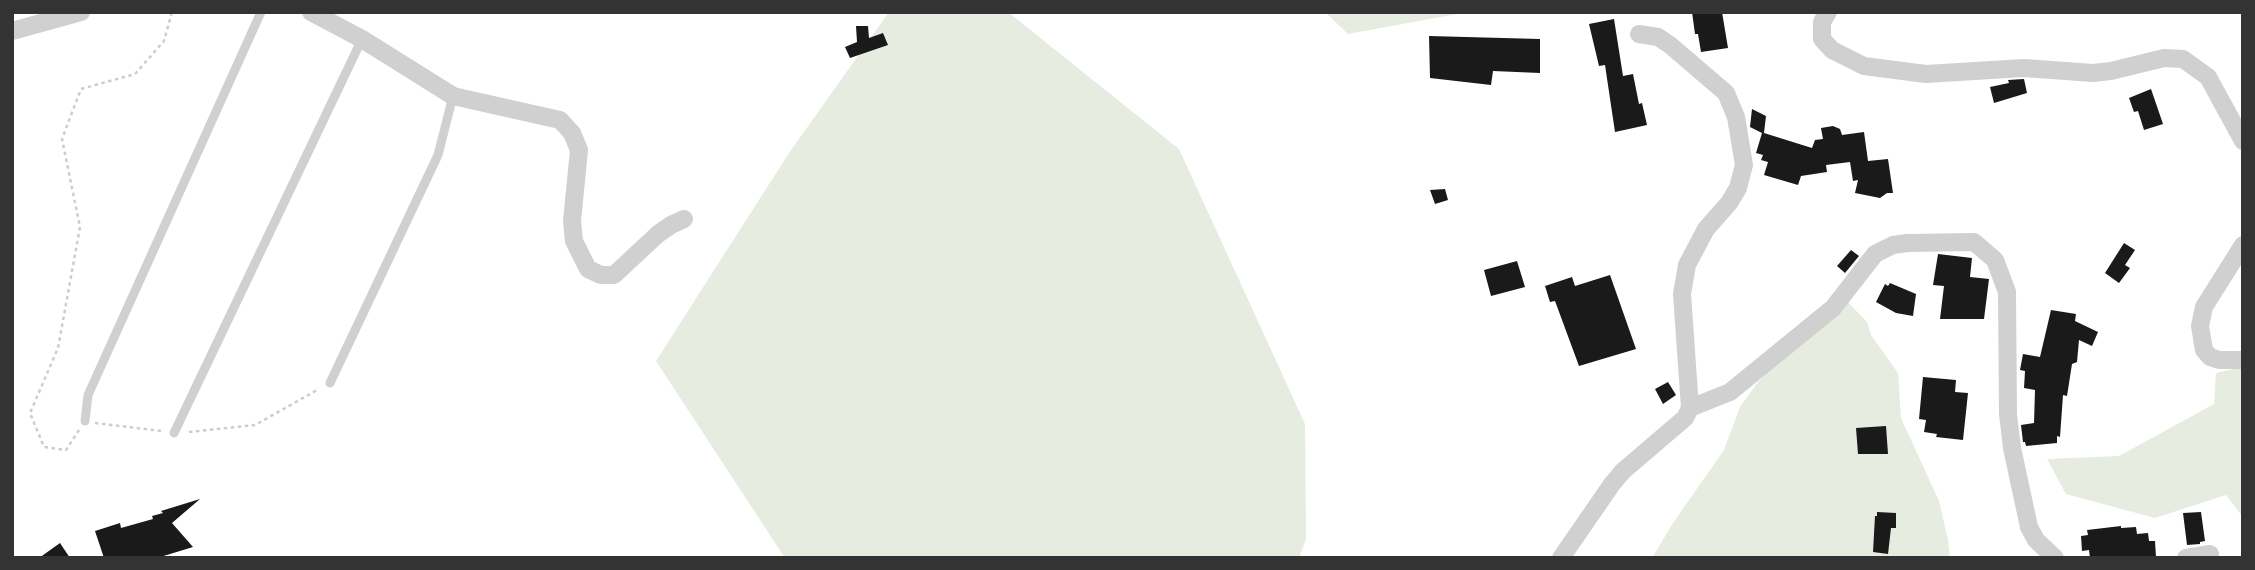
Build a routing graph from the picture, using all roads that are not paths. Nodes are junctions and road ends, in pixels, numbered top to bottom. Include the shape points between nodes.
1 (81, 12) edge
2 (261, 12) edge
3 (311, 12) edge
4 (1828, 12) edge
5 (12, 31) edge
6 (1639, 34) dead end
7 (362, 39) junction
8 (453, 96) junction
9 (2243, 141) edge
10 (684, 219) dead end
11 (2243, 245) edge
12 (2243, 360) edge
13 (330, 383) dead end
14 (1690, 408) junction
15 (85, 421) dead end
16 (174, 433) dead end
17 (2210, 554) dead end
18 (1561, 558) edge
19 (2055, 558) edge
20 (2186, 558) edge

1 - 5 street
2 - 15 lane via 88,395
3 - 7 street
4 - 9 street via 1822,22 1822,38 1832,50 1864,66 1914,73 2024,68 2093,73 2164,58 2183,59 2208,77
6 - 14 street via 1658,37 1670,45 1726,93 1736,117 1744,165 1738,188 1706,229 1687,265 1682,294
7 - 8 street
7 - 16 lane
8 - 10 street via 560,120 572,133 579,150 574,241 588,269 614,275 658,234
8 - 13 lane via 438,155
11 - 12 street via 2204,307 2200,326 2204,350 2210,357
14 - 18 street via 1685,418 1623,471
14 - 19 street via 1730,391 1833,308 1875,254 1907,243 1973,242 1995,260 2007,292 2012,447 2029,527
17 - 20 street

